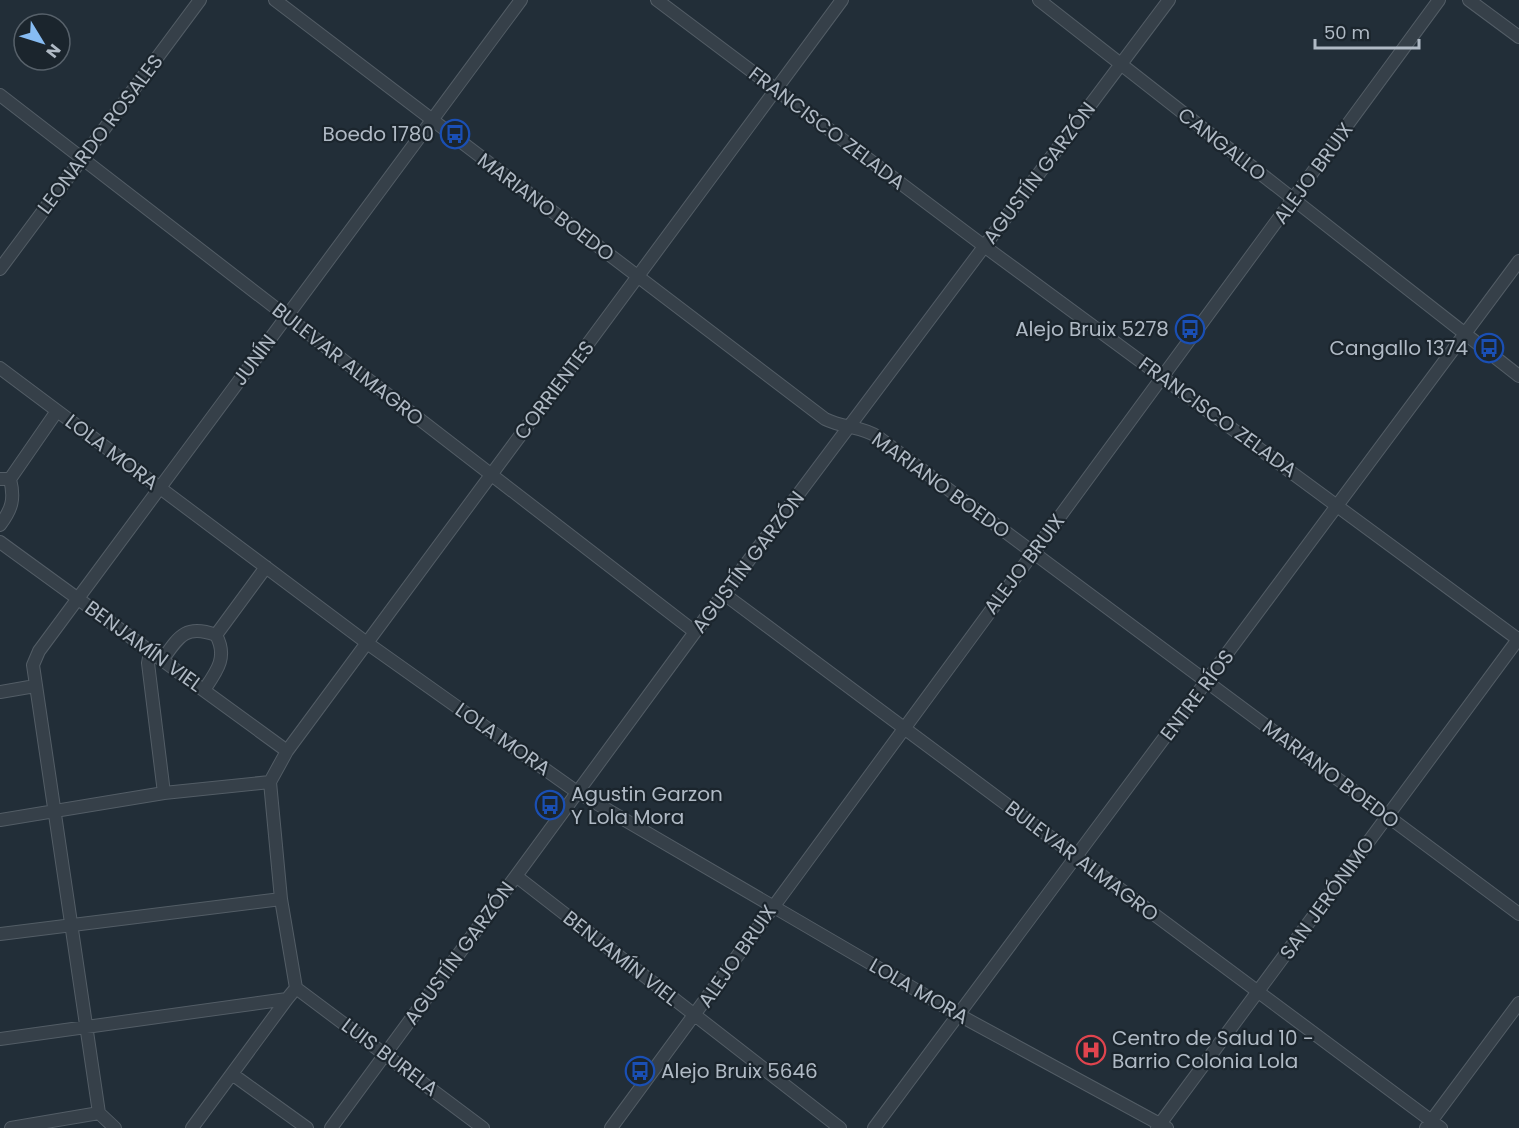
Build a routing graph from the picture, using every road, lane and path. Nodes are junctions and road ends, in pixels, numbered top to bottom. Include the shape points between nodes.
1 (200, 0) edge
2 (275, 0) edge
3 (521, 0) edge
4 (657, 0) edge
5 (842, 0) edge
6 (1039, 0) edge
7 (1169, 0) edge
8 (1439, 0) edge
9 (1468, 0) edge
10 (1519, 37) edge
11 (1121, 65) junction
12 (776, 89) junction
13 (0, 95) edge
14 (431, 120) junction
15 (82, 158) junction
16 (1293, 200) junction
17 (984, 246) junction
18 (1519, 261) edge
19 (0, 269) edge
20 (638, 277) junction
21 (287, 316) junction
22 (1465, 334) junction
23 (0, 368) edge
24 (1519, 376) edge
25 (1162, 377) junction
26 (57, 411) junction
27 (851, 426) junction
28 (492, 475) junction
29 (5, 479) edge
30 (159, 488) junction
31 (1338, 505) junction
32 (0, 525) edge
33 (0, 542) edge
34 (1033, 552) junction
35 (266, 567) junction
36 (724, 594) junction
37 (79, 598) junction
38 (695, 632) junction
39 (216, 635) junction
40 (1519, 639) edge
41 (367, 643) junction
42 (150, 652) junction
43 (163, 659) junction
44 (1208, 681) junction
45 (34, 686) junction
46 (204, 690) junction
47 (0, 692) edge
48 (903, 727) junction
49 (287, 751) junction
50 (270, 782) junction
51 (577, 792) junction
52 (164, 793) junction
53 (55, 812) junction
54 (1387, 816) junction
55 (0, 820) edge
56 (1077, 857) junction
57 (516, 876) junction
58 (281, 899) junction
59 (772, 905) junction
60 (1519, 914) edge
61 (71, 925) junction
62 (0, 933) edge
63 (296, 988) junction
64 (1258, 992) junction
65 (287, 999) junction
66 (1519, 1003) edge
67 (695, 1015) junction
68 (959, 1015) junction
69 (87, 1027) junction
70 (0, 1039) edge
71 (386, 1054) junction
72 (232, 1074) junction
73 (99, 1113) junction
74 (1433, 1126) edge
75 (1161, 1127) edge
76 (11, 1128) edge
77 (115, 1128) edge
78 (192, 1128) edge
79 (307, 1128) edge
80 (331, 1128) edge
81 (483, 1128) edge
82 (610, 1128) edge
83 (840, 1128) edge
84 (874, 1128) edge

1 - 15 street, LEONARDO ROSALES
2 - 14 street, MARIANO BOEDO
3 - 14 street, JUNÍN
4 - 12 street, FRANCISCO ZELADA
5 - 12 street, CORRIENTES
6 - 11 street, CANGALLO
7 - 11 street, AGUSTÍN GARZÓN
8 - 16 street, ALEJO BRUIX
9 - 10 street
11 - 16 street, CANGALLO
11 - 17 street, AGUSTÍN GARZÓN
12 - 17 street, FRANCISCO ZELADA
12 - 20 street, CORRIENTES
13 - 15 street, BULEVAR ALMAGRO
14 - 20 street, MARIANO BOEDO
14 - 21 street, JUNÍN
15 - 19 street, LEONARDO ROSALES
15 - 21 street, BULEVAR ALMAGRO
16 - 22 street, CANGALLO
16 - 25 street, ALEJO BRUIX
17 - 25 street, FRANCISCO ZELADA
17 - 27 street, AGUSTÍN GARZÓN
18 - 22 street, ENTRE RÍOS
20 - 27 street, MARIANO BOEDO via 825,419
20 - 28 street, CORRIENTES
21 - 28 street, BULEVAR ALMAGRO
21 - 30 street, JUNÍN
22 - 24 street, CANGALLO
22 - 31 street, ENTRE RÍOS
23 - 26 street, LOLA MORA
25 - 31 street, FRANCISCO ZELADA
25 - 34 street, ALEJO BRUIX
26 - 29 street
26 - 30 street, LOLA MORA
27 - 34 street, MARIANO BOEDO via 879,437
27 - 36 street, AGUSTÍN GARZÓN
28 - 38 street, BULEVAR ALMAGRO
28 - 41 street, CORRIENTES
29 - 32 street via 13,502
30 - 35 street, LOLA MORA
30 - 37 street, JUNÍN
31 - 40 street, FRANCISCO ZELADA
31 - 44 street, ENTRE RÍOS
33 - 37 street, BENJAMÍN VIEL
34 - 44 street, MARIANO BOEDO
34 - 48 street, ALEJO BRUIX
35 - 39 street
35 - 41 street, LOLA MORA
36 - 38 street, AGUSTÍN GARZÓN
36 - 48 street, BULEVAR ALMAGRO
37 - 42 street, BENJAMÍN VIEL
37 - 45 street, JUNÍN via 39,651 33,665
38 - 51 street, AGUSTÍN GARZÓN
39 - 43 street via 190,631 178,638
39 - 46 street via 223,646 222,657
40 - 54 street, SAN JERÓNIMO
41 - 49 street, CORRIENTES
41 - 51 street, LOLA MORA
42 - 43 street, BENJAMÍN VIEL
42 - 52 street via 148,663
43 - 46 street, BENJAMÍN VIEL
44 - 54 street, MARIANO BOEDO
44 - 56 street, ENTRE RÍOS
45 - 47 street
45 - 53 street
46 - 49 street, BENJAMÍN VIEL
48 - 56 street, BULEVAR ALMAGRO
48 - 59 street, ALEJO BRUIX
49 - 50 street, CORRIENTES
50 - 52 street
50 - 58 street
51 - 57 street, AGUSTÍN GARZÓN
51 - 59 street, LOLA MORA
52 - 53 street
53 - 55 street
53 - 61 street
54 - 60 street, MARIANO BOEDO
54 - 64 street, SAN JERÓNIMO
56 - 64 street, BULEVAR ALMAGRO
56 - 68 street, ENTRE RÍOS
57 - 67 street, BENJAMÍN VIEL
57 - 71 street, AGUSTÍN GARZÓN
58 - 61 street
58 - 63 street
59 - 67 street, ALEJO BRUIX
59 - 68 street, LOLA MORA
61 - 62 street
61 - 69 street
63 - 65 street
63 - 71 street, LUIS BURELA
64 - 74 street, BULEVAR ALMAGRO
64 - 75 street, SAN JERÓNIMO
65 - 69 street
65 - 72 street
66 - 74 street
67 - 82 street, ALEJO BRUIX
67 - 83 street, BENJAMÍN VIEL
68 - 75 street, LOLA MORA
68 - 84 street, ENTRE RÍOS
69 - 70 street
69 - 73 street
71 - 80 street, AGUSTÍN GARZÓN
71 - 81 street, LUIS BURELA
72 - 78 street
72 - 79 street
73 - 76 street
73 - 77 street

